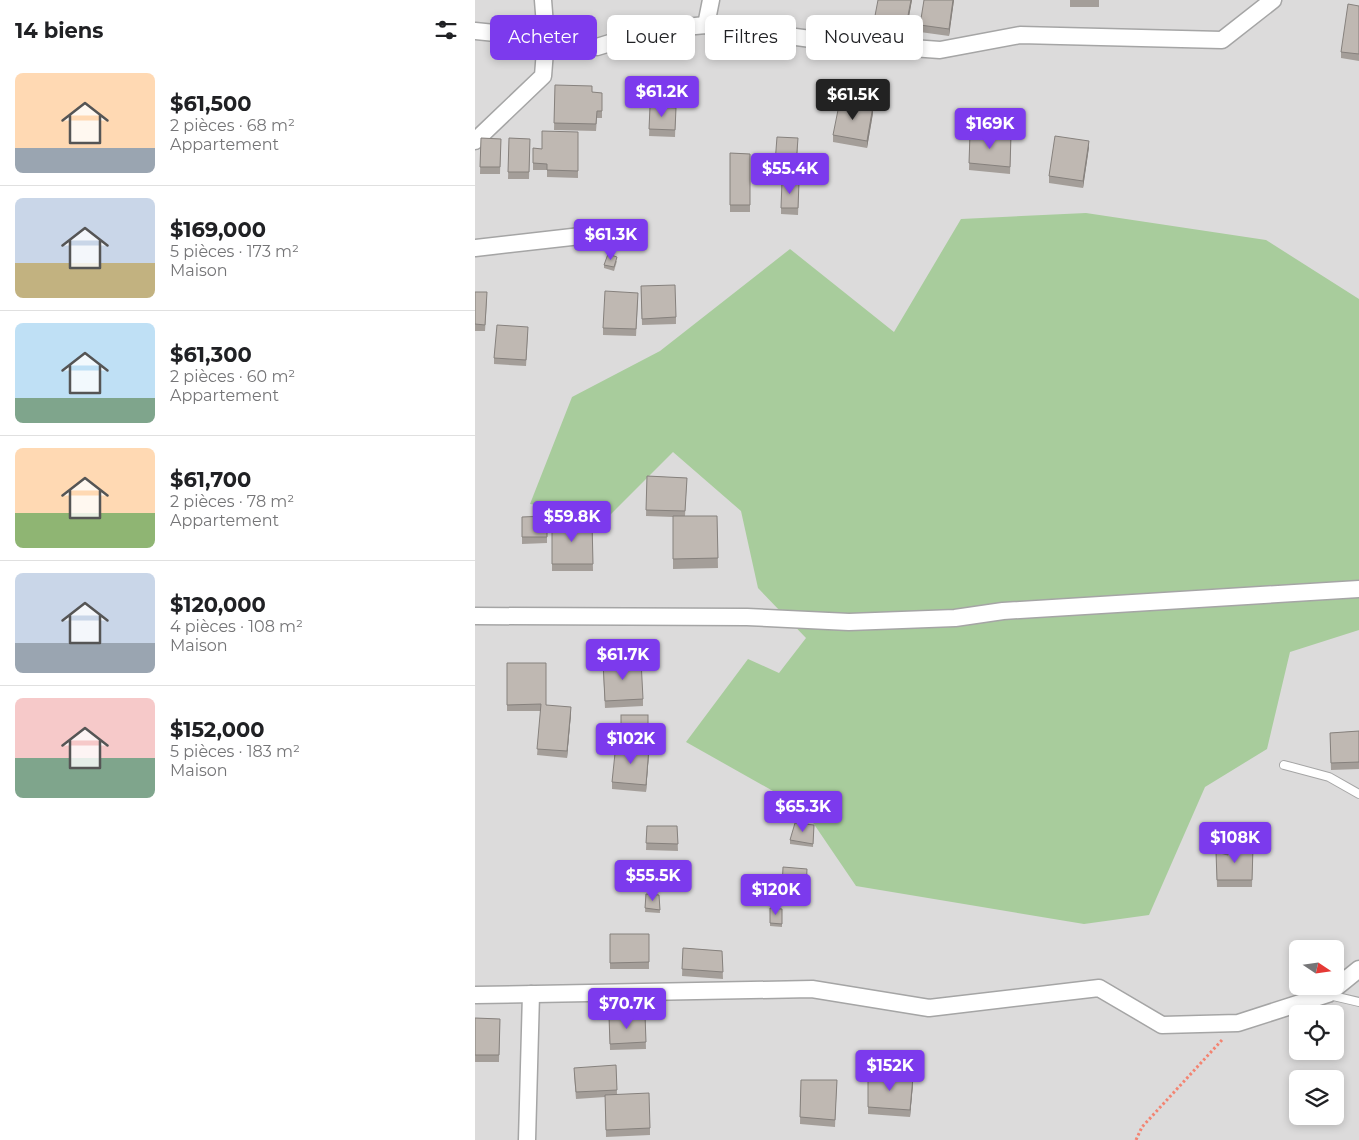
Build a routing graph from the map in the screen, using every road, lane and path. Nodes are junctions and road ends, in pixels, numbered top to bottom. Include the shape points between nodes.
1 (543, 0) edge
2 (711, 0) edge
3 (1251, 0) edge
4 (1273, 0) edge
5 (544, 15) edge
6 (708, 15) edge
7 (1247, 20) junction
8 (705, 25) edge
9 (475, 31) edge
10 (490, 32) edge
11 (796, 37) edge
12 (597, 47) edge
13 (544, 60) edge
14 (475, 141) edge
15 (616, 232) dead end
16 (475, 248) edge
17 (1359, 589) edge
18 (475, 616) edge
19 (1284, 765) dead end
20 (1359, 794) edge
21 (1359, 969) edge
22 (1344, 981) edge
23 (531, 994) junction
24 (475, 995) edge
25 (1325, 995) edge
26 (1332, 995) edge
27 (1359, 1002) edge
28 (1238, 1023) junction
29 (527, 1140) edge
30 (1135, 1140) edge

1 - 5 street
2 - 6 street
3 - 7 street
4 - 7 street
7 - 11 street via 1222,40 1020,35 940,50
8 - 12 street via 652,30
9 - 10 street
13 - 14 street via 543,76
15 - 16 street
17 - 18 street via 1003,611 955,618 849,622 756,617
19 - 20 lane via 1329,777
21 - 22 street
23 - 24 street
23 - 28 street via 812,989 929,1008 1099,988 1162,1025
23 - 29 street
25 - 28 street
26 - 27 lane
28 - 30 path via 1142,1127

